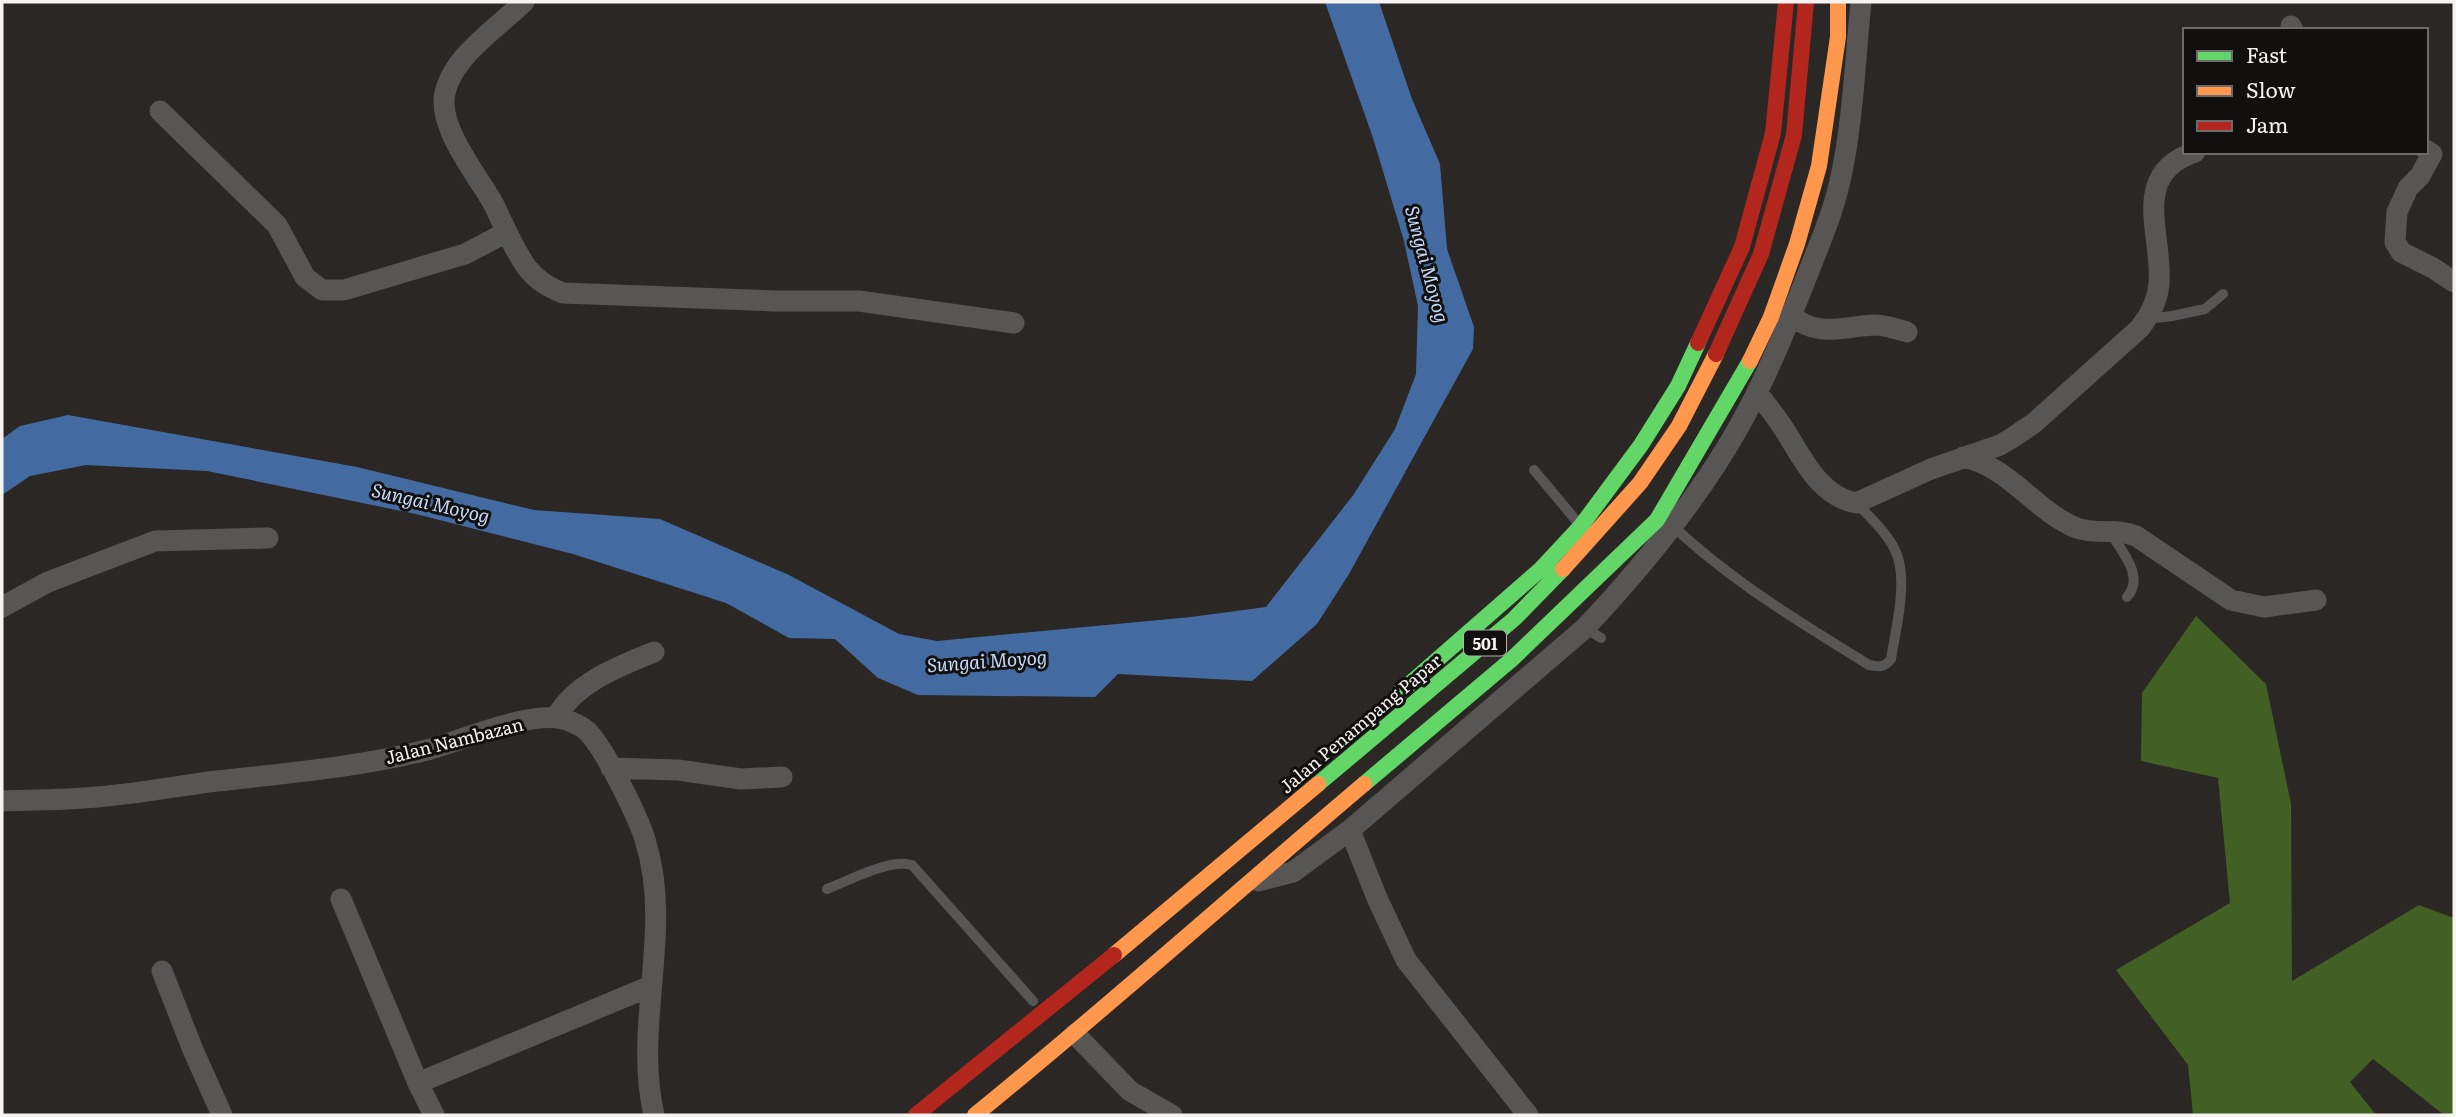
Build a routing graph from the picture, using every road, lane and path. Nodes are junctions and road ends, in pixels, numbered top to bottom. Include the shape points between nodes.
1 (524, 2) edge
2 (1786, 2) edge
3 (1806, 2) edge
4 (1838, 2) edge
5 (1861, 2) edge
6 (160, 111) dead end
7 (2428, 151) edge
8 (2189, 154) edge
9 (507, 232) junction
10 (2454, 282) edge
11 (2223, 294) dead end
12 (1791, 315) junction
13 (2147, 318) junction
14 (1014, 323) dead end
15 (1907, 332) dead end
16 (1757, 393) junction
17 (1963, 457) junction
18 (1534, 470) dead end
19 (1856, 503) junction
20 (1581, 526) junction
21 (1673, 526) junction
22 (2110, 531) junction
23 (268, 538) dead end
24 (2127, 597) dead end
25 (2316, 600) dead end
26 (2, 607) edge
27 (654, 652) dead end
28 (1382, 708) dead end
29 (556, 718) junction
30 (611, 768) junction
31 (782, 777) dead end
32 (2, 800) edge
33 (1258, 813) dead end
34 (1350, 830) junction
35 (1247, 883) junction
36 (827, 889) dead end
37 (341, 899) dead end
38 (1146, 908) dead end
39 (1095, 950) dead end
40 (162, 971) dead end
41 (651, 986) junction
42 (1033, 1001) junction
43 (1075, 1034) junction
44 (1006, 1041) junction
45 (418, 1083) junction
46 (222, 1115) edge
47 (434, 1115) edge
48 (654, 1115) edge
49 (916, 1115) edge
50 (975, 1115) edge
51 (1172, 1115) edge
52 (1528, 1115) edge

1 - 9 street via 460,61 450,76 443,103 461,150
2 - 20 main road via 1773,134 1742,247 1678,386
3 - 44 main road, Jalan Penampang Papar / 501 via 1794,135 1761,254 1679,426 1640,483 1514,619
4 - 35 main road, 501 via 1838,37 1819,166 1797,244 1746,371 1657,520 1511,660
5 - 12 street via 1840,182
6 - 9 street via 277,225 304,277 322,290 344,290 455,258
7 - 10 street via 2432,154 2397,212 2395,242 2401,252
8 - 13 street via 2168,167 2154,197 2159,285
9 - 14 street via 541,283 563,293 859,301
11 - 13 lane via 2205,309
12 - 15 street via 1816,329 1878,325
12 - 16 street
13 - 17 street via 2034,423 2000,445
16 - 19 street via 1814,475 1830,492
16 - 21 street
17 - 19 street
17 - 22 street via 2011,480 2074,527
18 - 20 lane
19 - 21 lane via 1895,550 1900,566 1891,659 1880,667 1869,665 1807,627 1714,562
20 - 28 main road via 1541,569
21 - 34 street via 1619,592 1593,633
22 - 24 lane via 2135,578
22 - 25 street via 2136,536 2231,600 2264,607
23 - 26 street via 155,541 48,582
27 - 29 street via 609,671 578,692
29 - 30 street via 587,731
29 - 32 street, Jalan Nambazan via 508,724 431,749 344,767 97,797
30 - 31 street via 741,779
30 - 41 street via 646,842 656,889
33 - 38 main road
34 - 35 street via 1293,872
34 - 52 street via 1406,960
35 - 43 main road, 501
36 - 42 lane via 883,867 912,865
37 - 45 street
39 - 42 main road
40 - 46 street
41 - 45 street
41 - 48 street via 648,1091
42 - 44 main road via 1019,1010
43 - 50 main road, 501
43 - 51 street via 1130,1091
44 - 49 main road, Jalan Penampang Papar / 501
45 - 47 street

